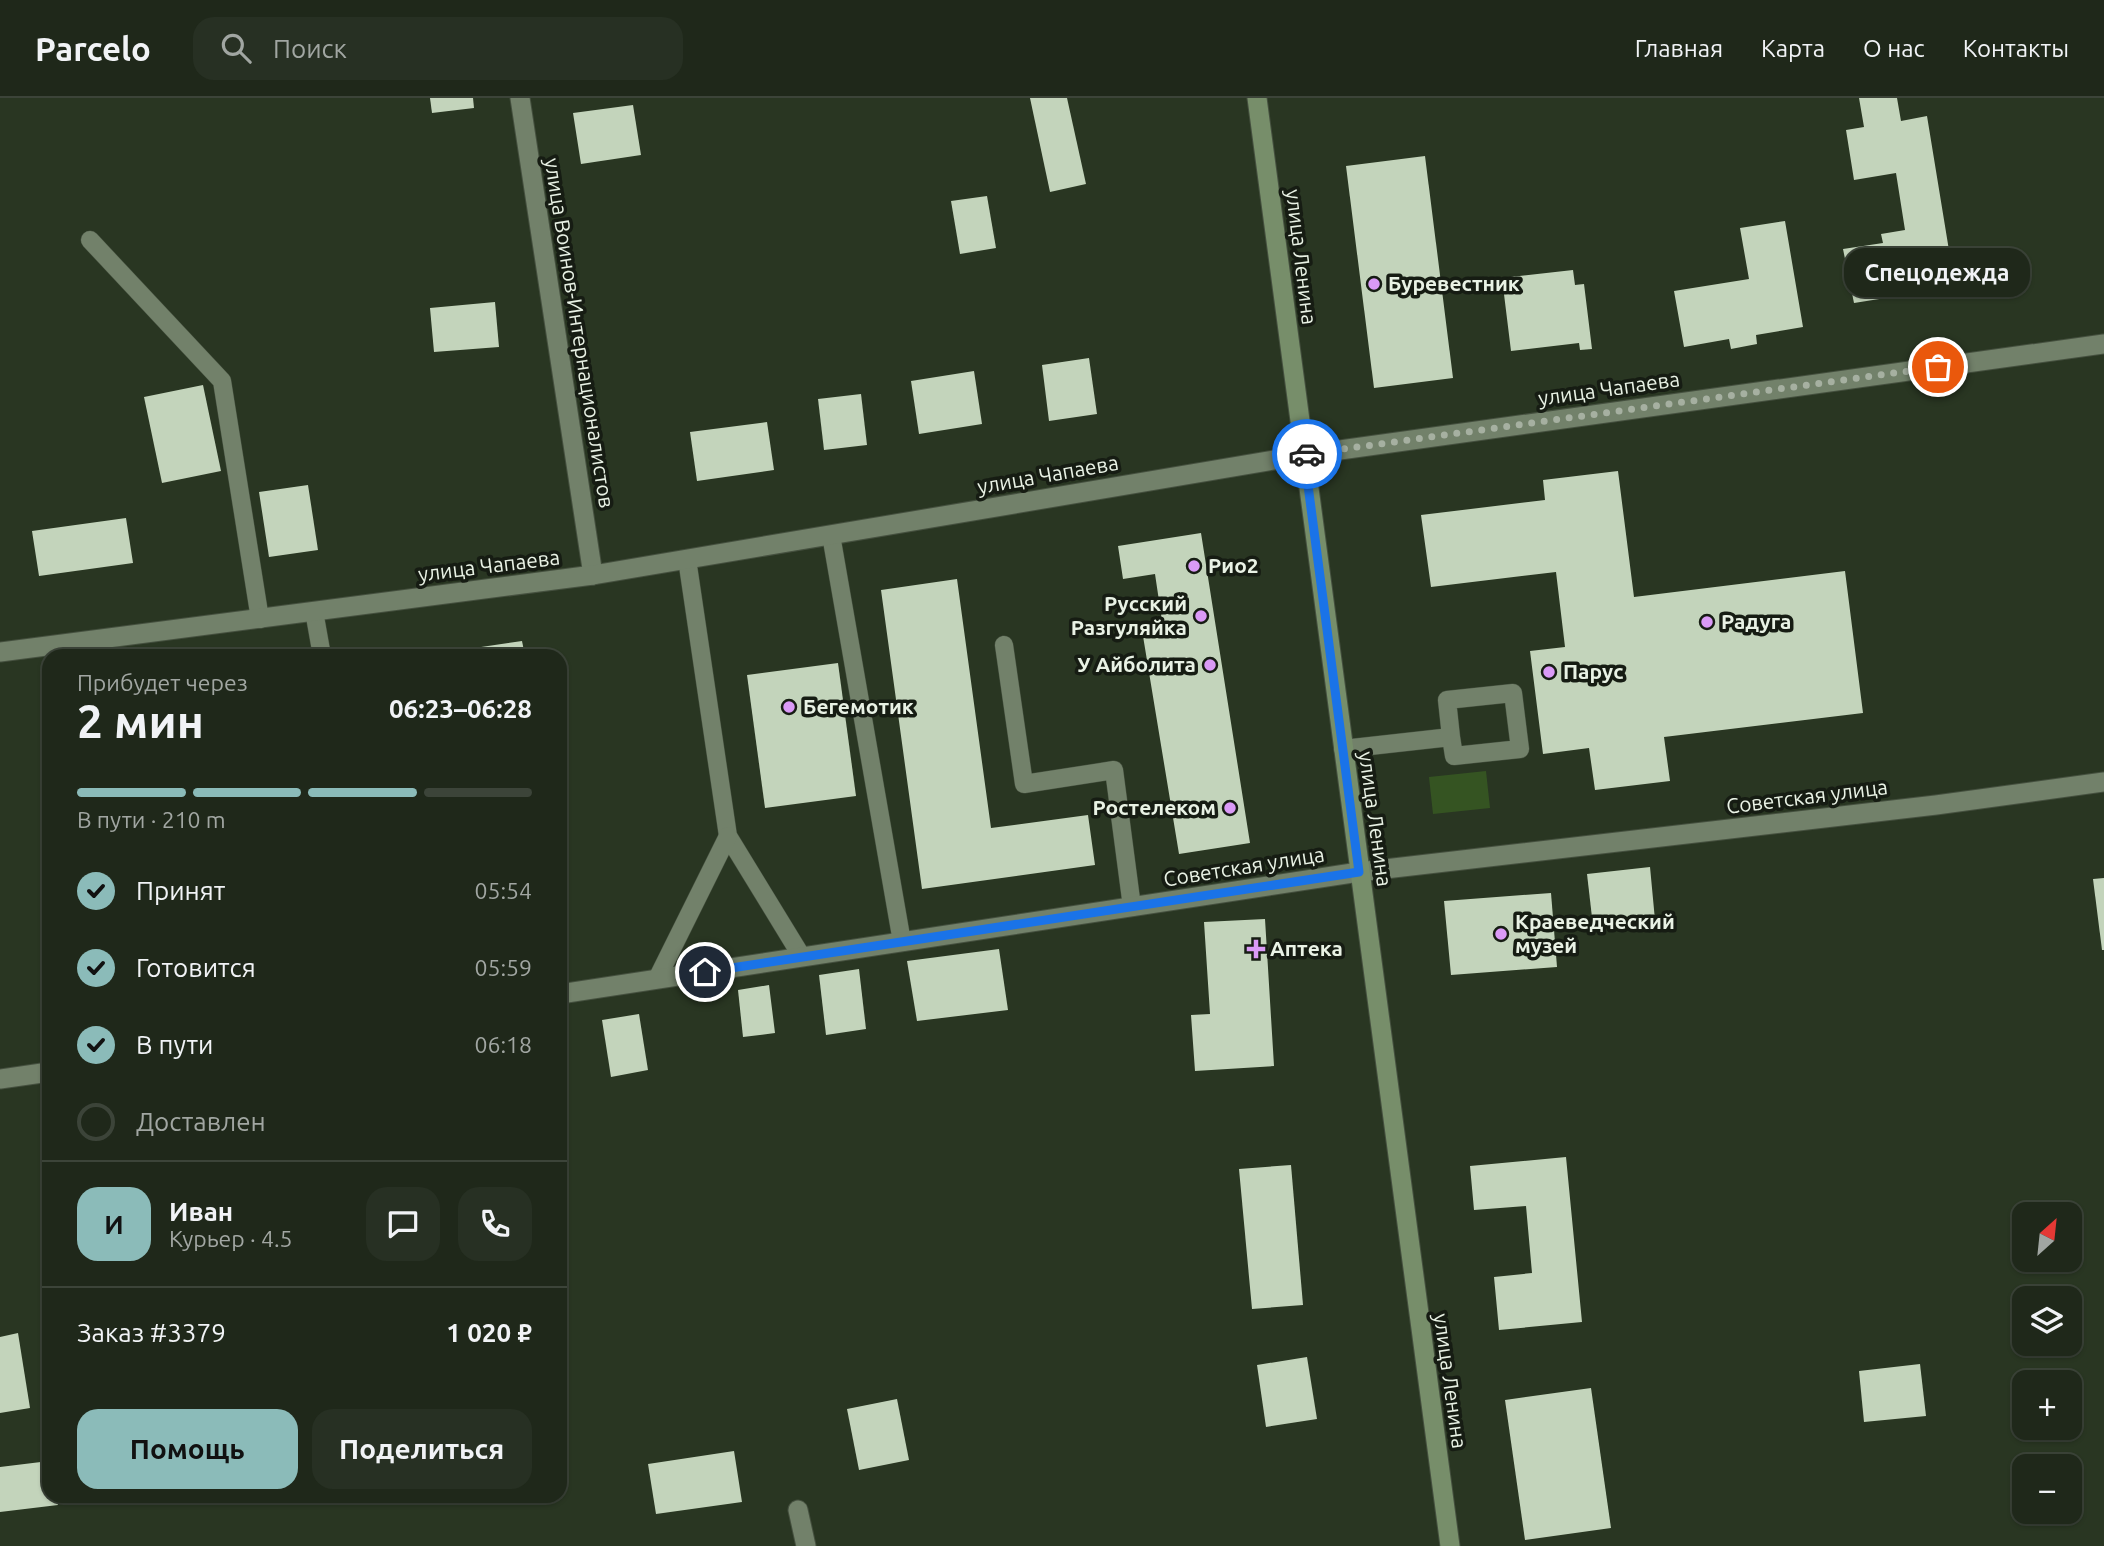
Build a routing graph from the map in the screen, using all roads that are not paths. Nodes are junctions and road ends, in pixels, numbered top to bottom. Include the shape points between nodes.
1 (520, 98) edge
2 (1257, 98) edge
3 (90, 240) dead end
4 (2104, 344) edge
5 (1304, 455) junction
6 (831, 535) junction
7 (687, 559) junction
8 (593, 575) junction
9 (314, 611) junction
10 (260, 619) junction
11 (1004, 645) dead end
12 (321, 649) edge
13 (0, 652) edge
14 (1451, 737) junction
15 (1343, 749) junction
16 (2104, 782) edge
17 (728, 836) junction
18 (1359, 872) junction
19 (1132, 907) junction
20 (902, 942) junction
21 (802, 957) junction
22 (657, 979) junction
23 (567, 993) edge
24 (42, 1073) edge
25 (0, 1079) edge
26 (799, 1510) dead end
27 (806, 1546) edge
28 (1450, 1546) edge

1 - 8 street, улица Воинов-Интернационалистов
2 - 5 main road, улица Ленина
3 - 10 lane via 222,381
4 - 5 street, улица Чапаева
5 - 6 street, улица Чапаева
5 - 15 main road, улица Ленина
6 - 7 street, улица Чапаева
6 - 20 lane
7 - 8 street, улица Чапаева
7 - 17 lane
8 - 9 street, улица Чапаева
9 - 10 street, улица Чапаева
9 - 12 lane
10 - 13 street, улица Чапаева
11 - 19 lane via 1024,783 1114,770
14 - 14 lane via 1454,756 1520,749 1513,693 1447,700
14 - 15 lane
15 - 18 main road, улица Ленина
16 - 18 street, Советская улица
17 - 21 lane
17 - 22 lane
18 - 19 street, Советская улица
18 - 28 main road, улица Ленина
19 - 20 street, Советская улица
20 - 21 street, Советская улица
21 - 22 street, Советская улица
22 - 23 street, Советская улица
24 - 25 street
26 - 27 street

